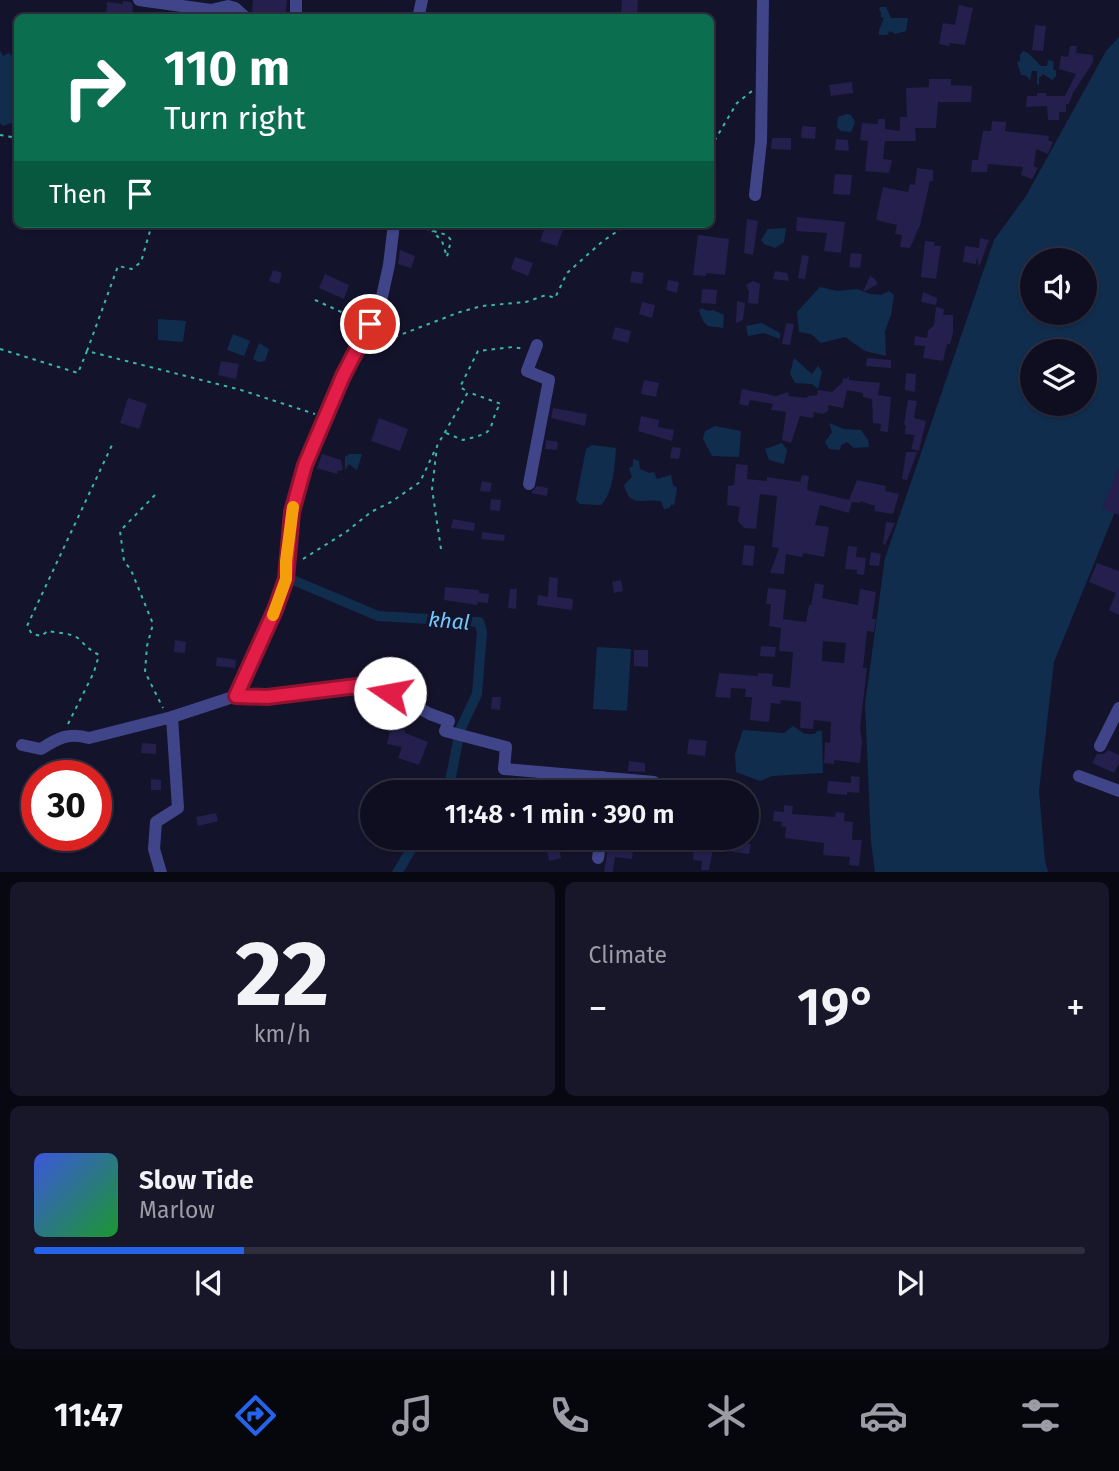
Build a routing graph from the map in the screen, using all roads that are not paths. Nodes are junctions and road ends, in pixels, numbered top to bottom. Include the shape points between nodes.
1 (139, 0) edge
2 (763, 0) edge
3 (242, 14) edge
4 (755, 195) dead end
5 (394, 228) edge
6 (535, 348) road end
7 (529, 484) dead end
8 (236, 696) junction
9 (1119, 708) edge
10 (170, 717) junction
11 (22, 745) dead end
12 (1101, 746) dead end
13 (1079, 776) dead end
14 (602, 777) junction
15 (602, 780) edge
16 (633, 780) edge
17 (1119, 792) edge
18 (599, 850) edge
19 (598, 858) dead end
20 (161, 872) edge

1 - 3 street via 211,10 228,6
2 - 4 street via 761,141
5 - 8 street via 381,301 305,465 292,512 286,579
6 - 7 street via 527,371 549,380
8 - 10 street
8 - 14 street via 267,697 373,684 449,721 445,731 506,747 504,769
9 - 12 street
10 - 11 street via 89,738 61,736 41,750
10 - 20 street via 178,808 156,822 154,849
13 - 17 street
14 - 15 street
14 - 16 street
18 - 19 street

